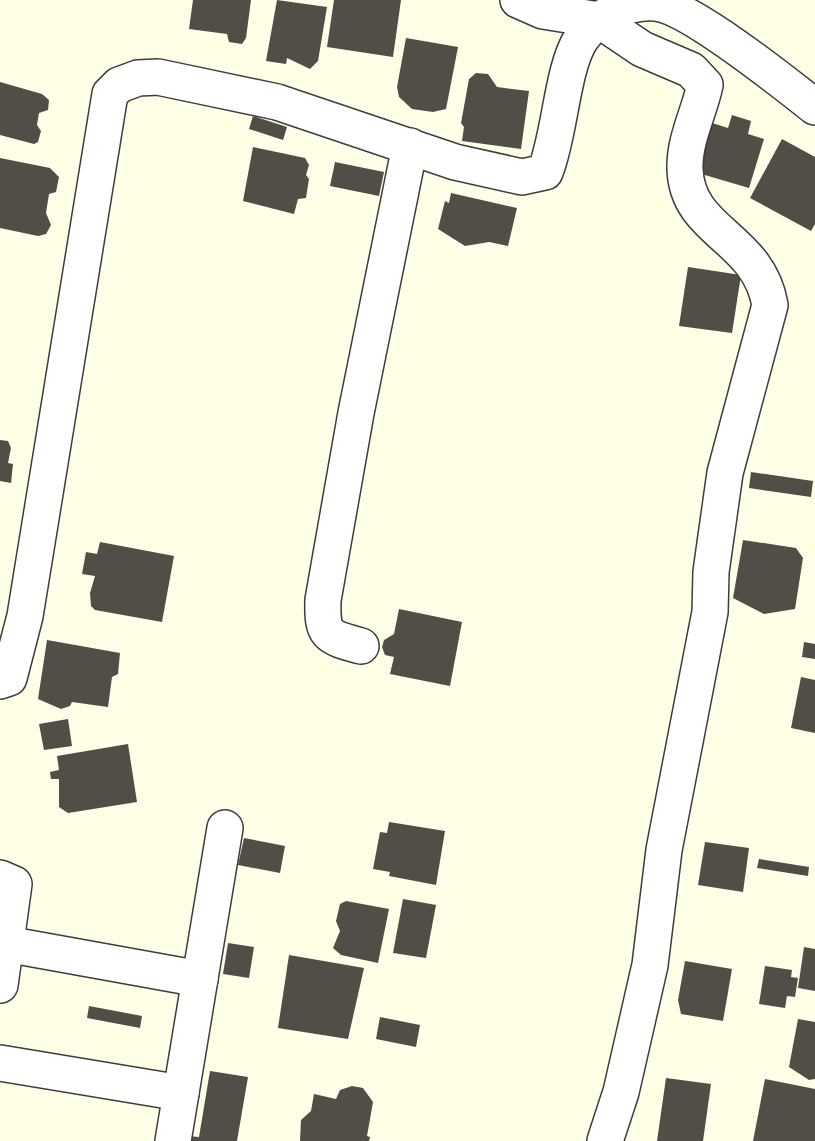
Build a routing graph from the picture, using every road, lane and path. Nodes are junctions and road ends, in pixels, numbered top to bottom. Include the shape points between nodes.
1 (518, 0) edge
2 (599, 20) junction
3 (754, 61) junction
4 (699, 79) junction
5 (815, 107) edge
6 (410, 146) junction
7 (361, 646) dead end
8 (0, 681) edge
9 (225, 828) dead end
10 (0, 878) edge
11 (6, 944) junction
12 (200, 979) junction
13 (0, 985) edge
14 (0, 1063) edge
15 (181, 1094) junction
16 (173, 1141) edge
17 (605, 1141) edge

1 - 2 street via 543,11
2 - 3 street via 629,5 657,3
2 - 4 street via 642,49 691,70
2 - 6 street via 581,39 572,61 545,172 523,177 455,162
3 - 4 street
3 - 5 street
4 - 17 street via 705,86 689,139 685,169 689,188 699,214 750,259 766,284 770,305 725,473 710,612 664,850 650,965
6 - 7 street via 323,600 323,625 329,635
6 - 8 street via 277,102 158,77 119,85 110,94 25,616 9,678
9 - 12 street
10 - 11 street via 14,884
11 - 12 street
11 - 13 street
12 - 15 street
14 - 15 street
15 - 16 street

